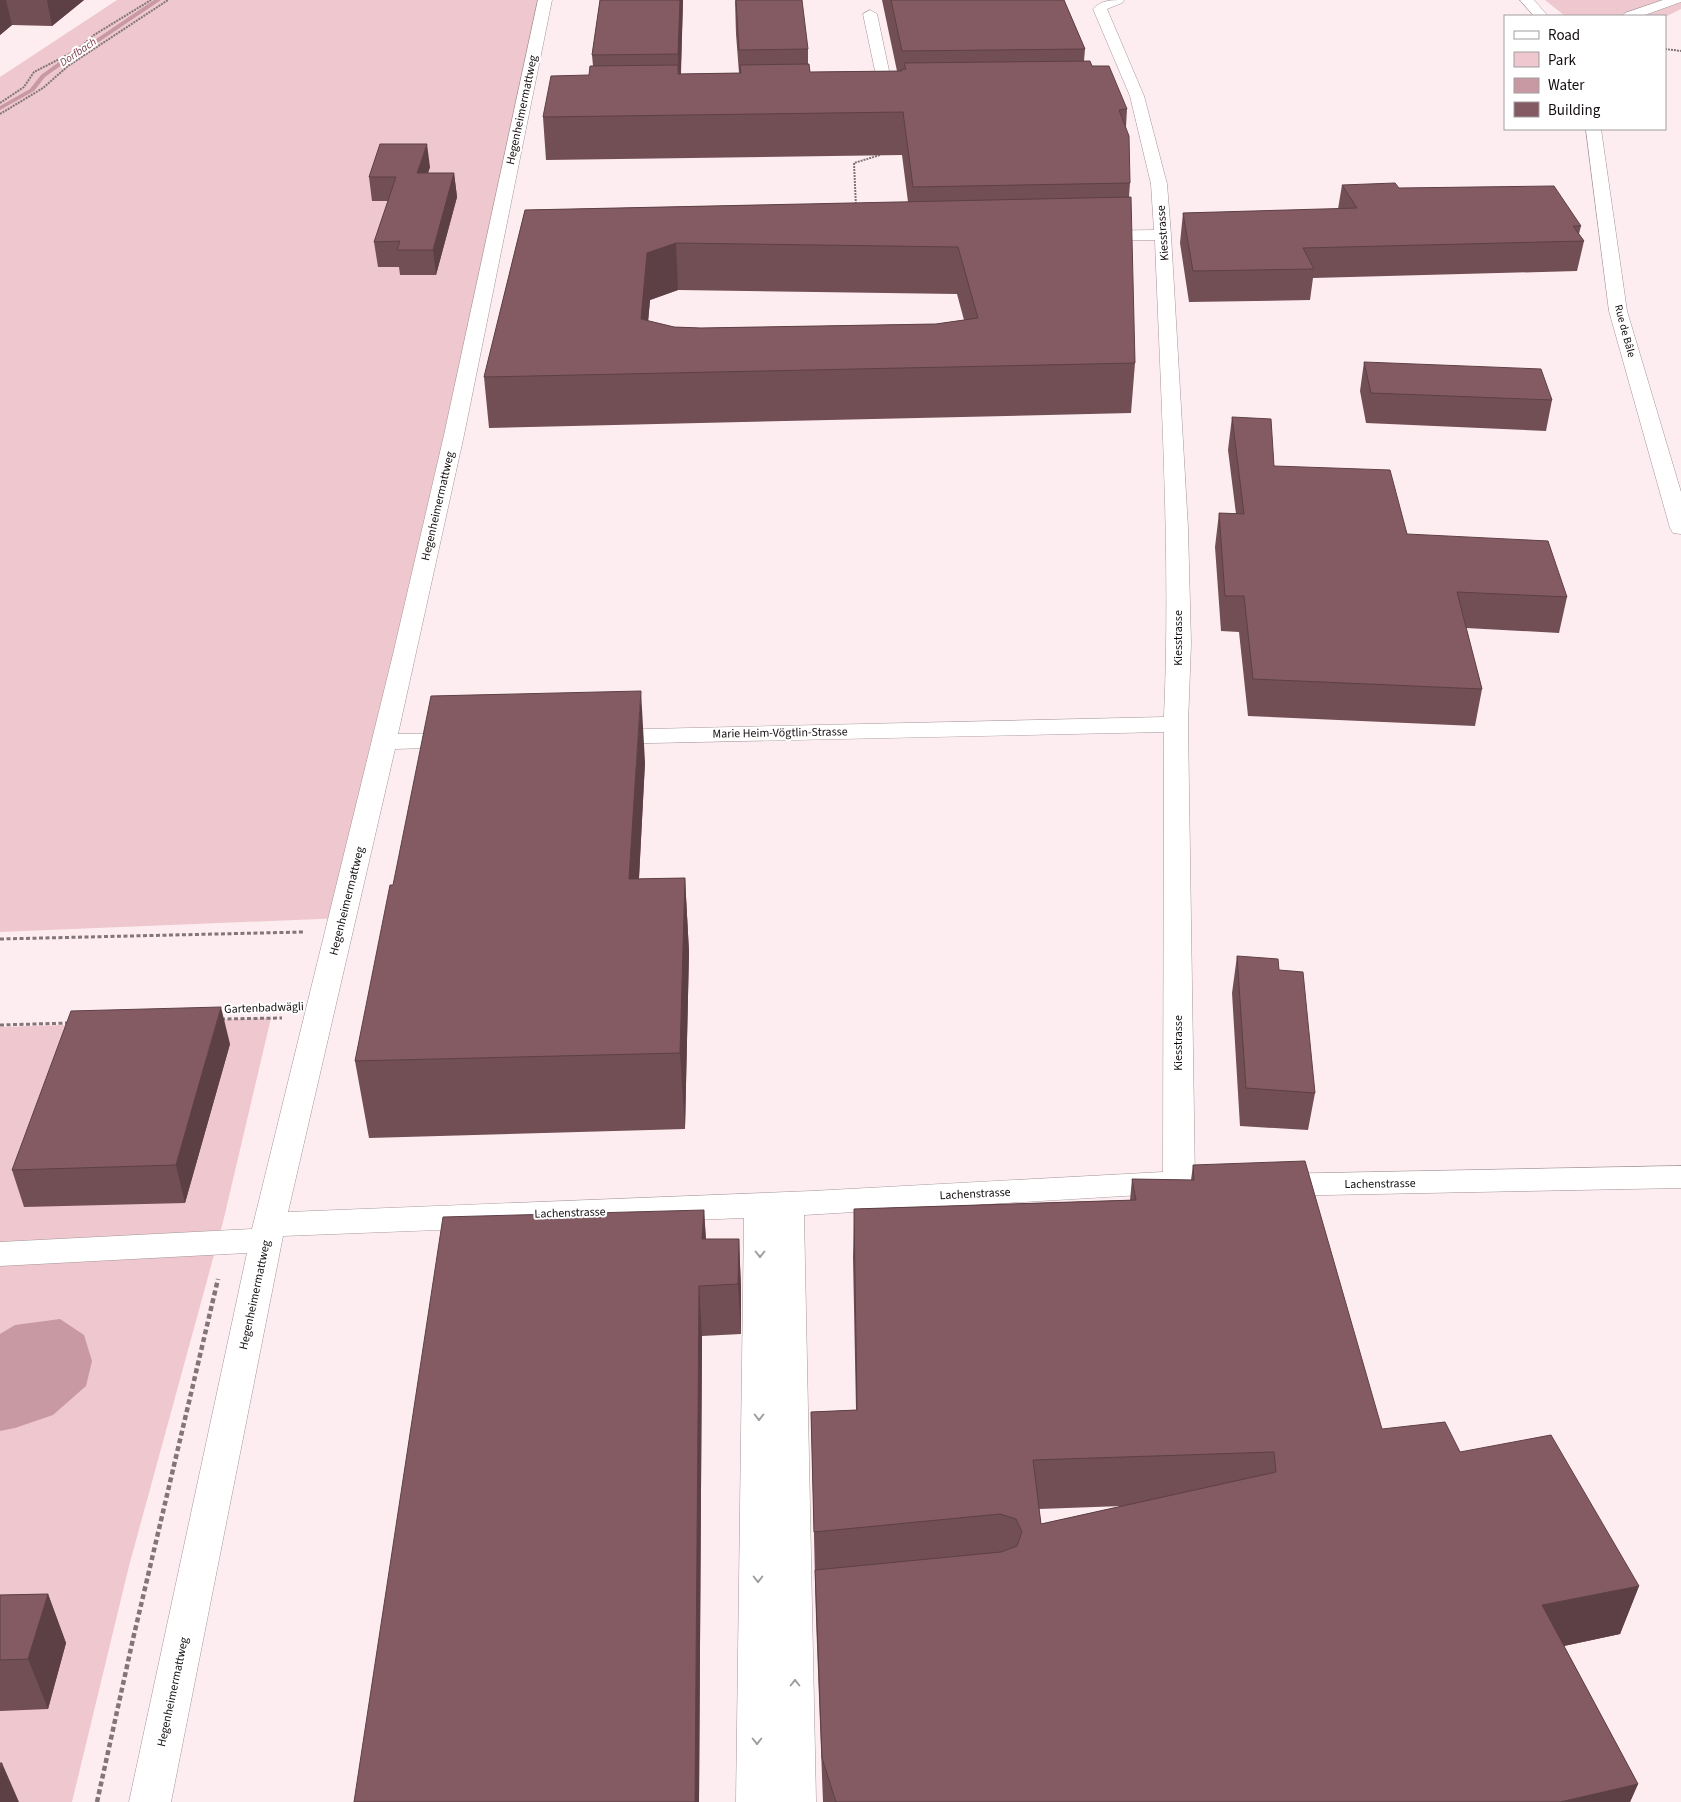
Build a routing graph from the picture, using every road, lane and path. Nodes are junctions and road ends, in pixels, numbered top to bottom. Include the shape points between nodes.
1 (151, 0) edge
2 (168, 0) edge
3 (545, 0) edge
4 (1117, 0) edge
5 (1527, 0) edge
6 (1676, 0) edge
7 (870, 14) dead end
8 (1540, 15) edge
9 (1637, 15) edge
10 (1666, 49) edge
11 (1681, 51) edge
12 (906, 98) edge
13 (873, 99) joint
14 (888, 99) junction
15 (0, 103) edge
16 (0, 114) edge
17 (1593, 130) edge
18 (856, 211) edge
19 (1163, 235) junction
20 (1074, 236) edge
21 (1681, 528) edge
22 (1176, 724) junction
23 (582, 738) edge
24 (483, 740) edge
25 (384, 742) junction
26 (340, 930) junction
27 (0, 939) edge
28 (319, 1016) junction
29 (214, 1020) edge
30 (78, 1023) edge
31 (0, 1024) edge
32 (1681, 1177) edge
33 (1193, 1183) joint
34 (1247, 1184) edge
35 (774, 1205) junction
36 (268, 1233) junction
37 (228, 1242) junction
38 (0, 1254) edge
39 (97, 1802) edge
40 (150, 1802) edge
41 (757, 1802) edge
42 (795, 1802) edge

1 - 15 path via 94,34 77,50 34,72 24,87
2 - 16 path via 68,66 43,88
3 - 25 street, Hegenheimermattweg via 530,103 503,246 454,435
4 - 19 street, Kiesstrasse via 1102,5 1100,9 1159,184
5 - 8 street
6 - 9 street
7 - 14 street
10 - 11 path
12 - 14 street
13 - 14 street
13 - 18 path via 880,155 854,163
17 - 21 street, Rue de Bâle via 1618,311
19 - 20 street
19 - 22 street, Kiesstrasse via 1177,528 1180,644
22 - 23 street, Marie Heim-Vögtlin-Strasse
22 - 33 street, Kiesstrasse
24 - 25 street
25 - 26 street, Hegenheimermattweg
26 - 27 path
26 - 28 street, Hegenheimermattweg
28 - 29 path, Gartenbadwägli
28 - 36 street, Hegenheimermattweg
30 - 31 path
32 - 34 street, Lachenstrasse via 1306,1186
33 - 35 street, Lachenstrasse
35 - 36 street, Lachenstrasse
35 -> 41 street
42 -> 35 street via 809,1601
36 - 37 street, Lachenstrasse
36 - 40 street, Hegenheimermattweg
37 - 38 street, Lachenstrasse
37 - 39 path

